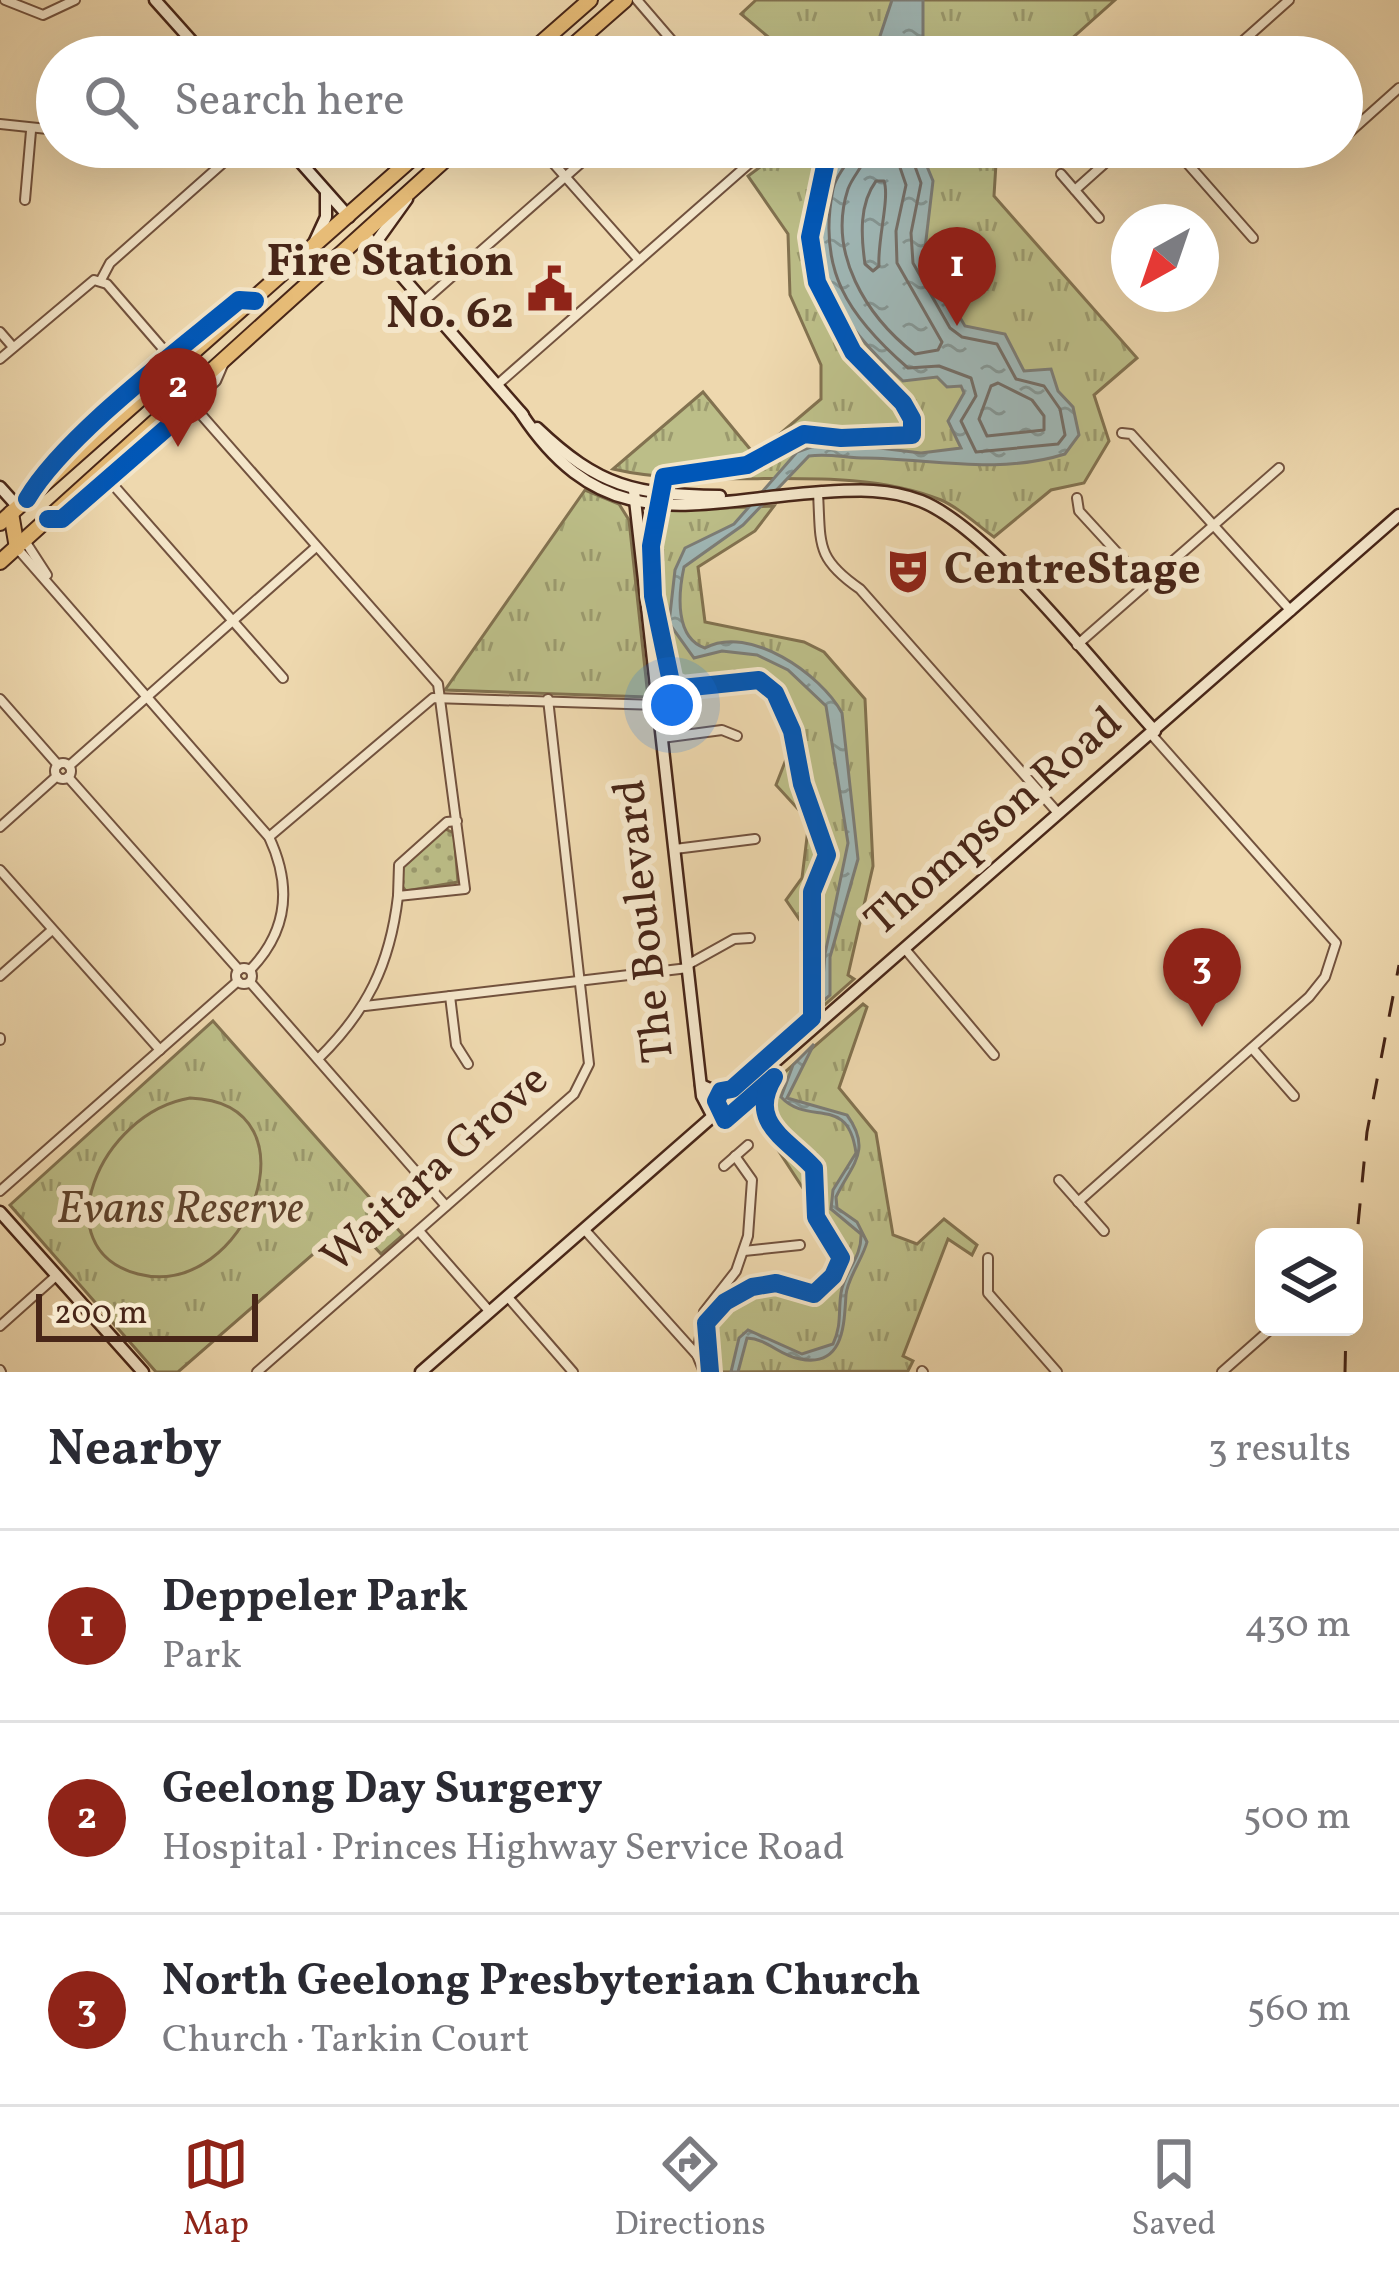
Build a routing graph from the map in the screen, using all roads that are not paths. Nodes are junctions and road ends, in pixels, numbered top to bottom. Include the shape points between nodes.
1 (5, 0) edge
2 (75, 0) edge
3 (155, 0) edge
4 (590, 0) edge
5 (625, 0) edge
6 (637, 0) edge
7 (1289, 0) edge
8 (187, 36) edge
9 (549, 36) edge
10 (584, 36) edge
11 (668, 36) edge
12 (1249, 36) edge
13 (1399, 88) edge
14 (1363, 120) edge
15 (0, 124) edge
16 (31, 131) junction
17 (36, 131) edge
18 (217, 168) edge
19 (306, 168) edge
20 (402, 168) edge
21 (435, 168) edge
22 (558, 168) edge
23 (576, 168) edge
24 (739, 168) edge
25 (1100, 168) edge
26 (1191, 168) edge
27 (1061, 173) dead end
28 (566, 177) junction
29 (325, 189) junction
30 (1075, 190) junction
31 (25, 200) dead end
32 (350, 217) junction
33 (1099, 218) dead end
34 (1253, 238) dead end
35 (369, 239) junction
36 (309, 254) junction
37 (639, 260) junction
38 (101, 280) junction
39 (255, 302) junction
40 (423, 302) junction
41 (0, 332) edge
42 (13, 347) junction
43 (171, 358) junction
44 (0, 359) edge
45 (223, 365) junction
46 (496, 385) junction
47 (176, 408) junction
48 (198, 411) junction
49 (1122, 433) dead end
50 (1280, 468) dead end
51 (108, 479) junction
52 (0, 487) edge
53 (818, 493) junction
54 (633, 498) junction
55 (1077, 498) dead end
56 (0, 501) edge
57 (1399, 515) edge
58 (48, 519) junction
59 (1214, 526) junction
60 (13, 530) edge
61 (316, 547) junction
62 (0, 574) edge
63 (1145, 583) junction
64 (1291, 611) junction
65 (233, 621) junction
66 (1076, 646) junction
67 (284, 678) dead end
68 (149, 696) junction
69 (442, 696) junction
70 (0, 699) edge
71 (548, 699) junction
72 (658, 705) junction
73 (1153, 733) junction
74 (737, 736) dead end
75 (662, 738) junction
76 (63, 771) junction
77 (1059, 814) junction
78 (457, 820) junction
79 (0, 827) edge
80 (269, 837) junction
81 (755, 839) dead end
82 (675, 849) junction
83 (0, 870) edge
84 (398, 896) junction
85 (52, 930) junction
86 (749, 938) dead end
87 (905, 949) junction
88 (690, 966) junction
89 (242, 974) junction
90 (0, 976) edge
91 (582, 980) junction
92 (450, 996) junction
93 (365, 1006) junction
94 (1252, 1048) junction
95 (160, 1050) junction
96 (994, 1055) dead end
97 (318, 1060) junction
98 (468, 1064) dead end
99 (701, 1091) junction
100 (1294, 1096) dead end
101 (733, 1099) junction
102 (713, 1117) junction
103 (693, 1134) junction
104 (748, 1145) dead end
105 (736, 1156) junction
106 (724, 1166) dead end
107 (1059, 1180) dead end
108 (0, 1191) edge
109 (1078, 1202) junction
110 (446, 1206) junction
111 (0, 1212) edge
112 (584, 1229) junction
113 (419, 1231) junction
114 (1104, 1231) dead end
115 (800, 1245) dead end
116 (744, 1251) junction
117 (988, 1258) dead end
118 (56, 1276) junction
119 (507, 1297) junction
120 (490, 1312) junction
121 (0, 1325) edge
122 (1263, 1336) edge
123 (697, 1354) junction
124 (143, 1372) edge
125 (257, 1372) edge
126 (421, 1372) edge
127 (573, 1372) edge
128 (704, 1372) edge
129 (1058, 1372) edge
130 (1222, 1372) edge

1 - 2 street via 43,15
3 - 8 main road
4 - 9 highway
5 - 10 highway
6 - 11 street
7 - 12 street
13 - 14 street
15 - 16 street
16 - 17 street
16 - 31 street
18 - 38 street via 110,263
19 - 29 main road
20 - 32 highway
21 - 35 highway
22 - 28 street
23 - 28 street
24 - 37 street
25 - 30 street
26 - 34 street
27 - 30 street
28 - 37 street
28 - 40 street
29 - 32 main road
29 - 36 main road via 325,219
30 - 33 street
32 - 35 highway
32 - 36 highway
35 - 40 main road
35 - 45 highway
36 - 39 highway
37 - 46 street
38 - 42 street via 86,283
38 - 43 street
39 - 43 street via 239,300
39 - 60 highway
40 - 46 main road
41 - 42 street
42 - 44 street
43 - 60 street via 44,471
45 - 47 highway
45 - 48 street via 196,399
46 - 54 main road via 581,467
47 - 48 street
47 - 51 street via 170,424
47 - 58 highway
48 - 61 street
49 - 59 street
50 - 59 street
51 - 58 street via 62,519
51 - 65 street
52 - 60 main road
53 - 54 main road
53 - 66 main road via 888,492 949,515
53 - 77 street via 821,544 832,570 860,589
54 - 72 main road, The Boulevard
55 - 63 street via 1079,511
56 - 60 main road
57 - 64 main road, Thompson Road
58 - 60 highway
59 - 63 street
59 - 64 street
60 - 62 street
60 - 68 street
61 - 65 street
61 - 69 street
63 - 66 street
64 - 73 main road, Thompson Road
65 - 67 street
65 - 68 street
66 - 73 main road
68 - 76 street
68 - 80 street
69 - 71 street
69 - 78 street
69 - 80 street
70 - 76 street
71 - 72 street
71 - 91 street, Waitara Grove
72 - 75 main road, The Boulevard
73 - 77 main road, Thompson Road
73 - 94 street via 1336,944 1320,985
74 - 75 street via 722,730
75 - 82 main road, The Boulevard
76 - 79 street
76 - 89 street
77 - 87 main road, Thompson Road
78 - 84 street via 399,865
78 - 84 street via 467,890
80 - 89 street via 284,901 274,940
81 - 82 street
82 - 88 main road, The Boulevard
83 - 85 street
84 - 93 street via 387,958
85 - 90 street
85 - 95 street
86 - 88 street
87 - 96 street
87 - 101 main road, Thompson Road
88 - 91 street
88 - 99 main road, The Boulevard
89 - 95 street
89 - 97 street
91 - 92 street
91 - 110 street, Waitara Grove via 587,1076
92 - 93 street
92 - 98 street via 456,1046
93 - 97 street
94 - 100 street
94 - 109 street
95 - 108 street
97 - 110 street
99 - 101 main road
99 - 102 main road, The Boulevard
99 - 103 main road
101 - 102 main road, Thompson Road
102 - 103 main road, Thompson Road
103 - 112 main road, Thompson Road
104 - 105 street
105 - 106 street
105 - 116 street via 754,1192
107 - 109 street
109 - 114 street
110 - 113 street, Waitara Grove
111 - 118 main road
112 - 119 main road, Thompson Road
112 - 123 street
113 - 120 street
113 - 125 street, Waitara Grove
115 - 116 street
116 - 123 street via 704,1312
117 - 129 street via 988,1293
118 - 121 street
118 - 124 main road
119 - 120 main road, Thompson Road
119 - 127 street
120 - 126 main road, Thompson Road
122 - 130 street
123 - 128 street

